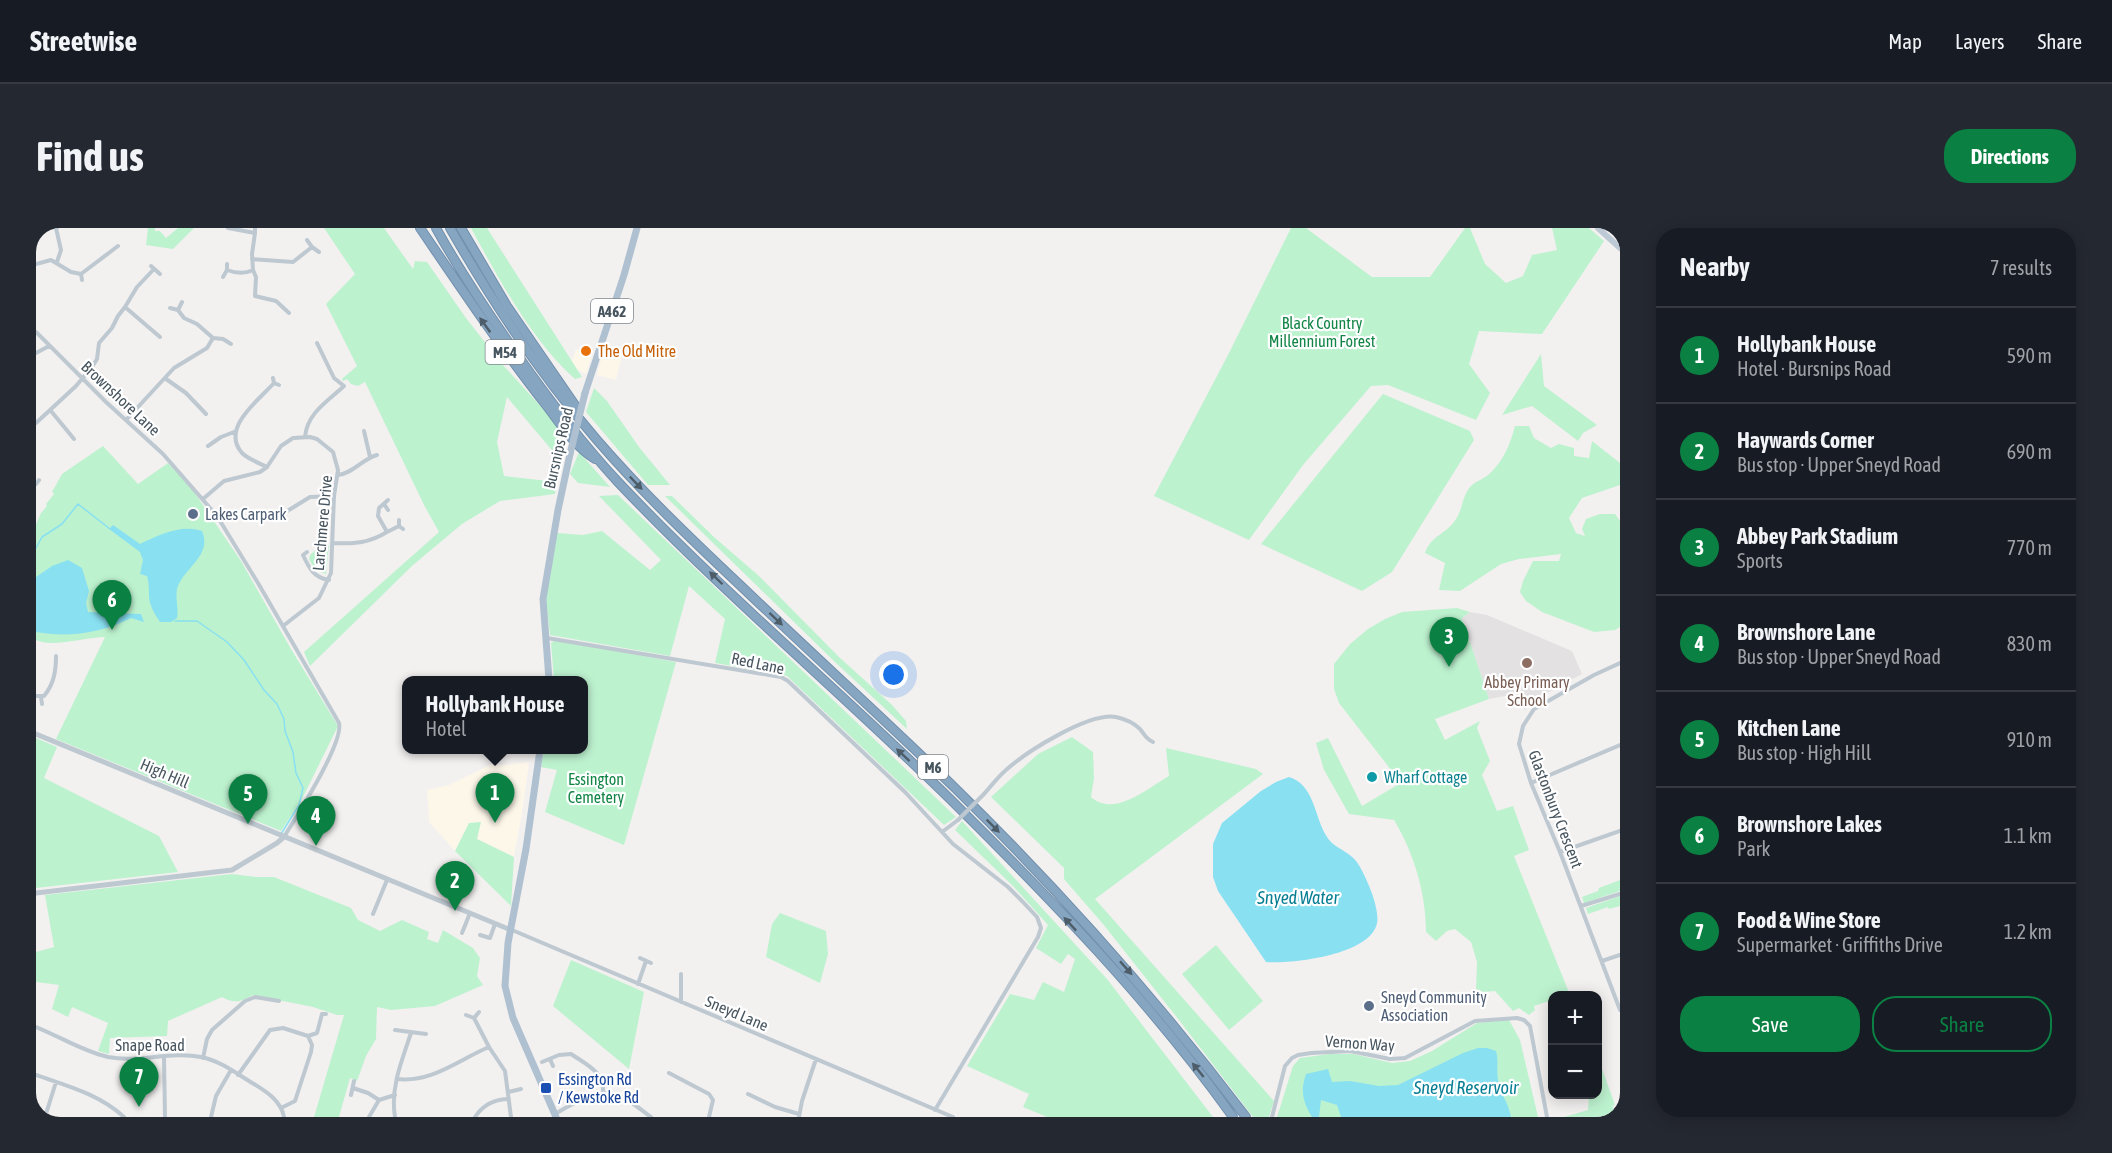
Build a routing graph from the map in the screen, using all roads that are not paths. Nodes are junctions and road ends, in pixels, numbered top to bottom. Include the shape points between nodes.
1 (56, 228) edge
2 (228, 228) edge
3 (422, 228) edge
4 (436, 228) edge
5 (452, 228) edge
6 (461, 228) edge
7 (637, 228) edge
8 (1598, 228) edge
9 (255, 230) edge
10 (307, 240) dead end
11 (118, 246) dead end
12 (312, 247) junction
13 (1620, 248) edge
14 (319, 252) dead end
15 (252, 259) junction
16 (56, 262) junction
17 (36, 264) edge
18 (227, 264) dead end
19 (227, 270) junction
20 (253, 270) junction
21 (81, 274) junction
22 (160, 274) dead end
23 (222, 277) dead end
24 (82, 280) dead end
25 (183, 302) dead end
26 (125, 307) junction
27 (170, 308) dead end
28 (178, 310) junction
29 (290, 313) dead end
30 (490, 316) junction
31 (36, 332) edge
32 (160, 337) dead end
33 (213, 338) junction
34 (317, 343) dead end
35 (231, 344) dead end
36 (49, 346) junction
37 (320, 349) junction
38 (312, 352) dead end
39 (36, 353) edge
40 (83, 378) junction
41 (166, 379) junction
42 (349, 381) dead end
43 (275, 382) dead end
44 (344, 386) junction
45 (51, 411) junction
46 (207, 414) dead end
47 (126, 420) junction
48 (36, 423) edge
49 (364, 431) dead end
50 (234, 432) junction
51 (305, 437) junction
52 (74, 440) dead end
53 (596, 440) junction
54 (208, 446) dead end
55 (377, 455) dead end
56 (370, 457) junction
57 (604, 465) junction
58 (267, 467) junction
59 (338, 475) junction
60 (334, 496) junction
61 (203, 499) junction
62 (388, 510) dead end
63 (270, 518) dead end
64 (276, 518) junction
65 (399, 520) dead end
66 (276, 524) dead end
67 (387, 532) junction
68 (334, 543) junction
69 (307, 552) dead end
70 (329, 580) junction
71 (283, 626) junction
72 (547, 638) junction
73 (56, 656) dead end
74 (1620, 663) edge
75 (549, 676) edge
76 (38, 697) edge
77 (42, 704) dead end
78 (36, 734) edge
79 (1153, 742) dead end
80 (1620, 747) edge
81 (539, 754) edge
82 (1531, 783) junction
83 (1620, 831) edge
84 (942, 832) junction
85 (284, 837) junction
86 (1560, 852) junction
87 (387, 880) junction
88 (36, 893) edge
89 (1620, 894) edge
90 (1581, 906) junction
91 (470, 913) junction
92 (373, 914) dead end
93 (495, 924) junction
94 (511, 930) junction
95 (462, 933) dead end
96 (480, 935) dead end
97 (1620, 955) edge
98 (640, 958) dead end
99 (646, 961) junction
100 (1602, 961) junction
101 (651, 963) dead end
102 (681, 974) dead end
103 (638, 984) junction
104 (279, 1001) dead end
105 (681, 1002) junction
106 (1620, 1010) edge
107 (479, 1012) dead end
108 (326, 1014) dead end
109 (466, 1016) dead end
110 (474, 1018) junction
111 (36, 1027) edge
112 (395, 1030) dead end
113 (411, 1032) junction
114 (426, 1034) dead end
115 (308, 1036) junction
116 (489, 1047) junction
117 (164, 1057) junction
118 (203, 1058) junction
119 (550, 1059) junction
120 (816, 1059) junction
121 (542, 1062) dead end
122 (553, 1066) dead end
123 (231, 1070) junction
124 (669, 1073) dead end
125 (36, 1075) edge
126 (238, 1075) junction
127 (397, 1079) junction
128 (354, 1081) dead end
129 (56, 1082) junction
130 (353, 1088) junction
131 (521, 1089) dead end
132 (508, 1092) junction
133 (603, 1094) junction
134 (351, 1095) dead end
135 (395, 1095) junction
136 (750, 1097) dead end
137 (509, 1099) junction
138 (379, 1100) junction
139 (281, 1108) junction
140 (935, 1110) junction
141 (643, 1112) junction
142 (555, 1115) edge
143 (799, 1116) edge
144 (45, 1117) edge
145 (124, 1117) edge
146 (165, 1117) edge
147 (212, 1117) edge
148 (284, 1117) edge
149 (369, 1117) edge
150 (396, 1117) edge
151 (474, 1117) edge
152 (511, 1117) edge
153 (638, 1117) edge
154 (651, 1117) edge
155 (709, 1117) edge
156 (953, 1117) edge
157 (1233, 1117) edge
158 (1246, 1117) edge
159 (1272, 1117) edge
160 (1547, 1117) edge

1 - 16 street via 61,250
2 - 9 street
3 - 30 highway via 470,296
57 -> 3 highway, M54 via 588,455 536,392 480,318
4 - 30 highway, M6
5 - 53 highway, M6 via 513,331
6 - 53 highway, M54 via 507,306
7 - 72 main road, Bursnips Road / A462, bridge via 594,360 570,454 543,599
8 - 13 main road
9 - 15 street
10 - 12 street
11 - 21 street
12 - 14 street
12 - 15 street via 293,262
15 - 20 street
16 - 17 street
16 - 21 street
18 - 19 street
19 - 20 street
19 - 23 street
20 - 29 street via 255,296 276,301
21 - 24 street
22 - 26 street via 152,267
25 - 28 street
26 - 32 street
26 - 40 street via 99,343 97,359
27 - 28 street
28 - 33 street
30 - 57 highway, M6 via 567,423
31 - 36 street, Brownshore Lane
33 - 35 street
33 - 41 street via 207,348 181,362
34 - 37 street
36 - 39 street
36 - 40 street, Brownshore Lane
37 - 38 street
37 - 44 street via 334,378
40 - 45 street
40 - 47 street, Brownshore Lane
41 - 46 street
41 - 47 street
42 - 44 street
43 - 50 street
44 - 51 street via 312,415
45 - 48 street
45 - 52 street
47 - 61 street, Brownshore Lane
49 - 56 street
50 - 54 street
50 - 58 street via 242,453
51 - 58 street via 293,438 281,446
51 - 59 street, Larchmere Drive via 317,439 329,448 337,462
53 -> 158 highway, M6 via 702,549 955,788 1049,883 1143,987
55 - 56 street
56 - 59 street via 351,472
157 -> 57 highway, M6 via 1135,993 1042,894
58 - 61 street via 224,481
59 - 60 street, Larchmere Drive
60 - 64 street via 310,496
60 - 68 street, Larchmere Drive
61 - 71 street, Brownshore Lane
62 - 67 street via 386,502 379,507 378,516
63 - 64 street
64 - 66 street
65 - 67 street via 401,528
67 - 68 street via 362,544
68 - 70 street, Larchmere Drive
69 - 70 street via 303,555 311,571
70 - 71 street, Larchmere Drive via 314,604
71 - 85 street, Brownshore Lane via 340,729 308,798
72 - 75 main road, Bursnips Road / A462
72 - 84 street, Red Lane via 781,677 874,762
73 - 76 street via 51,685
74 - 82 street, Glastonbury Crescent via 1545,701 1529,714 1519,744
76 - 77 street
78 - 85 street, High Hill
79 - 84 street, bridge via 1129,721 1114,717 1094,719 1036,747 1004,771
80 - 82 street
81 - 94 main road
82 - 86 street, Glastonbury Crescent
83 - 86 street
84 - 140 street, Red Lane via 1008,887 1037,917 1041,928
85 - 87 street, High Hill
85 - 88 street via 232,870
86 - 90 street, Glastonbury Crescent
87 - 91 street, High Hill
87 - 92 street
89 - 90 street
90 - 100 street, Glastonbury Crescent
91 - 93 street, High Hill
91 - 95 street
93 - 94 street, High Hill
93 - 96 street via 490,938
94 - 103 street, Sneyd Lane
94 - 142 main road via 506,992
97 - 100 street
98 - 99 street
99 - 101 street
99 - 103 street
100 - 106 street, Glastonbury Crescent
102 - 105 street
103 - 105 street, Sneyd Lane
104 - 118 street via 255,997 245,1001 212,1030
105 - 120 street, Sneyd Lane
107 - 110 street
108 - 115 street via 322,1014 317,1033
109 - 110 street
110 - 116 street
111 - 117 street, Snape Road via 106,1057
112 - 113 street
113 - 114 street
113 - 127 street
115 - 126 street via 280,1027 270,1030
115 - 139 street via 311,1052 297,1097
116 - 127 street via 429,1077
116 - 132 street via 505,1071
117 - 118 street, Snape Road
117 - 146 street
118 - 123 street, Snape Road
119 - 121 street
119 - 122 street
119 - 133 street via 571,1054 602,1079
120 - 140 street, Sneyd Lane
120 - 143 street
123 - 126 street, Snape Road
123 - 147 street via 216,1096
124 - 155 street via 709,1094
125 - 129 street
126 - 139 street, Snape Road via 272,1096
127 - 135 street
128 - 130 street
129 - 144 street
129 - 145 street via 99,1098
130 - 134 street
130 - 138 street
131 - 132 street
132 - 137 street
133 - 141 street via 618,1095
133 - 142 street
135 - 138 street
135 - 150 street
136 - 143 street
137 - 151 street via 491,1102
137 - 152 street
138 - 149 street
139 - 148 street, Snape Road
140 - 156 street, Sneyd Lane
141 - 153 street
141 - 154 street
159 - 160 street, Vernon Way via 1286,1066 1298,1055 1350,1051 1405,1058 1475,1021 1517,1018 1530,1026

